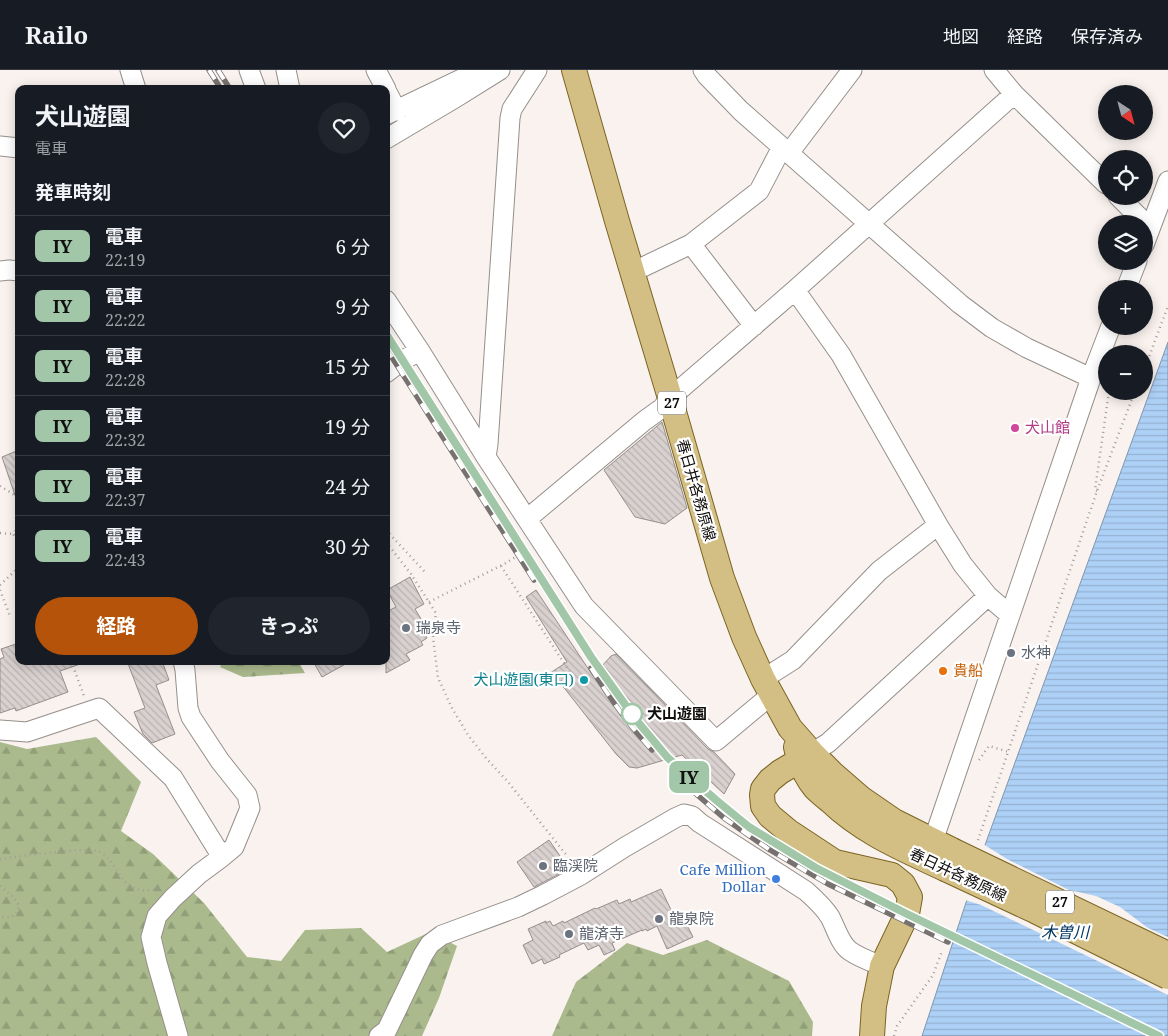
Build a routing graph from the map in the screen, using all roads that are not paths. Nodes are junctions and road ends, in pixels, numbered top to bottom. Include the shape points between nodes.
1 (130, 70) edge
2 (249, 70) edge
3 (286, 70) edge
4 (376, 70) edge
5 (493, 70) edge
6 (537, 70) edge
7 (574, 70) edge
8 (703, 70) edge
9 (994, 70) edge
10 (846, 72) edge
11 (135, 85) edge
12 (255, 85) edge
13 (289, 85) edge
14 (384, 85) edge
15 (1014, 94) junction
16 (391, 113) edge
17 (390, 137) edge
18 (0, 146) edge
19 (15, 148) edge
20 (785, 150) junction
21 (1098, 176) edge
22 (1168, 181) edge
23 (1127, 205) edge
24 (1137, 215) edge
25 (1153, 221) edge
26 (869, 224) junction
27 (690, 244) junction
28 (632, 270) junction
29 (0, 271) edge
30 (15, 271) edge
31 (795, 290) junction
32 (390, 306) edge
33 (754, 326) junction
34 (1108, 335) edge
35 (420, 351) junction
36 (390, 370) edge
37 (1091, 378) junction
38 (670, 398) junction
39 (486, 456) junction
40 (527, 519) junction
41 (938, 525) junction
42 (988, 596) junction
43 (1010, 616) junction
44 (184, 665) edge
45 (767, 687) junction
46 (0, 730) edge
47 (806, 757) junction
48 (944, 856) junction
49 (222, 857) junction
50 (1168, 954) edge
51 (882, 966) junction
52 (1168, 977) edge
53 (178, 1036) edge
54 (379, 1036) edge
55 (872, 1036) edge

1 - 11 street
2 - 12 street
3 - 13 street
4 - 14 street
5 - 16 street
5 - 17 street via 456,98
6 - 39 street via 512,108 510,118
7 - 28 main road, 春日井各務原線 / 27
8 - 20 street via 741,111
9 - 15 street
10 - 20 street
15 - 21 street
15 - 26 street
18 - 19 street
20 - 26 street
20 - 27 street via 759,191
22 - 25 street
23 - 24 street
26 - 31 street
26 - 37 street via 992,328
27 - 28 street
27 - 33 street
28 - 38 main road, 春日井各務原線 / 27
29 - 30 street
31 - 33 street
31 - 41 street via 841,355
32 - 35 street
33 - 38 street
34 - 37 street
35 - 36 street
35 - 39 street
37 - 43 street
38 - 40 street
38 - 45 main road, 春日井各務原線 / 27 via 722,578
39 - 40 street
40 - 45 street via 584,606 716,741
41 - 42 street via 963,566
41 - 45 street via 879,571
42 - 43 street
42 - 47 street via 828,742
43 - 48 street
44 - 49 street via 191,717 247,795 250,808 234,847
45 - 47 main road, 春日井各務原線 / 27
46 - 49 street via 27,732 99,708 174,778
47 - 48 main road, 春日井各務原線 / 27 via 815,787 842,814 885,841
47 - 51 main road via 774,776 763,789 762,806 788,831 835,862 892,875 903,884 910,897 907,914
48 - 50 main road, 春日井各務原線 / 27, bridge
48 - 52 main road, 春日井各務原線 / 27, bridge via 1034,912
49 - 53 street via 199,874 157,916 151,937
51 - 54 street via 849,950 820,903 806,891 692,816 684,814 673,816 581,875 518,907 442,935 430,944 423,955 387,1030
51 - 55 main road

